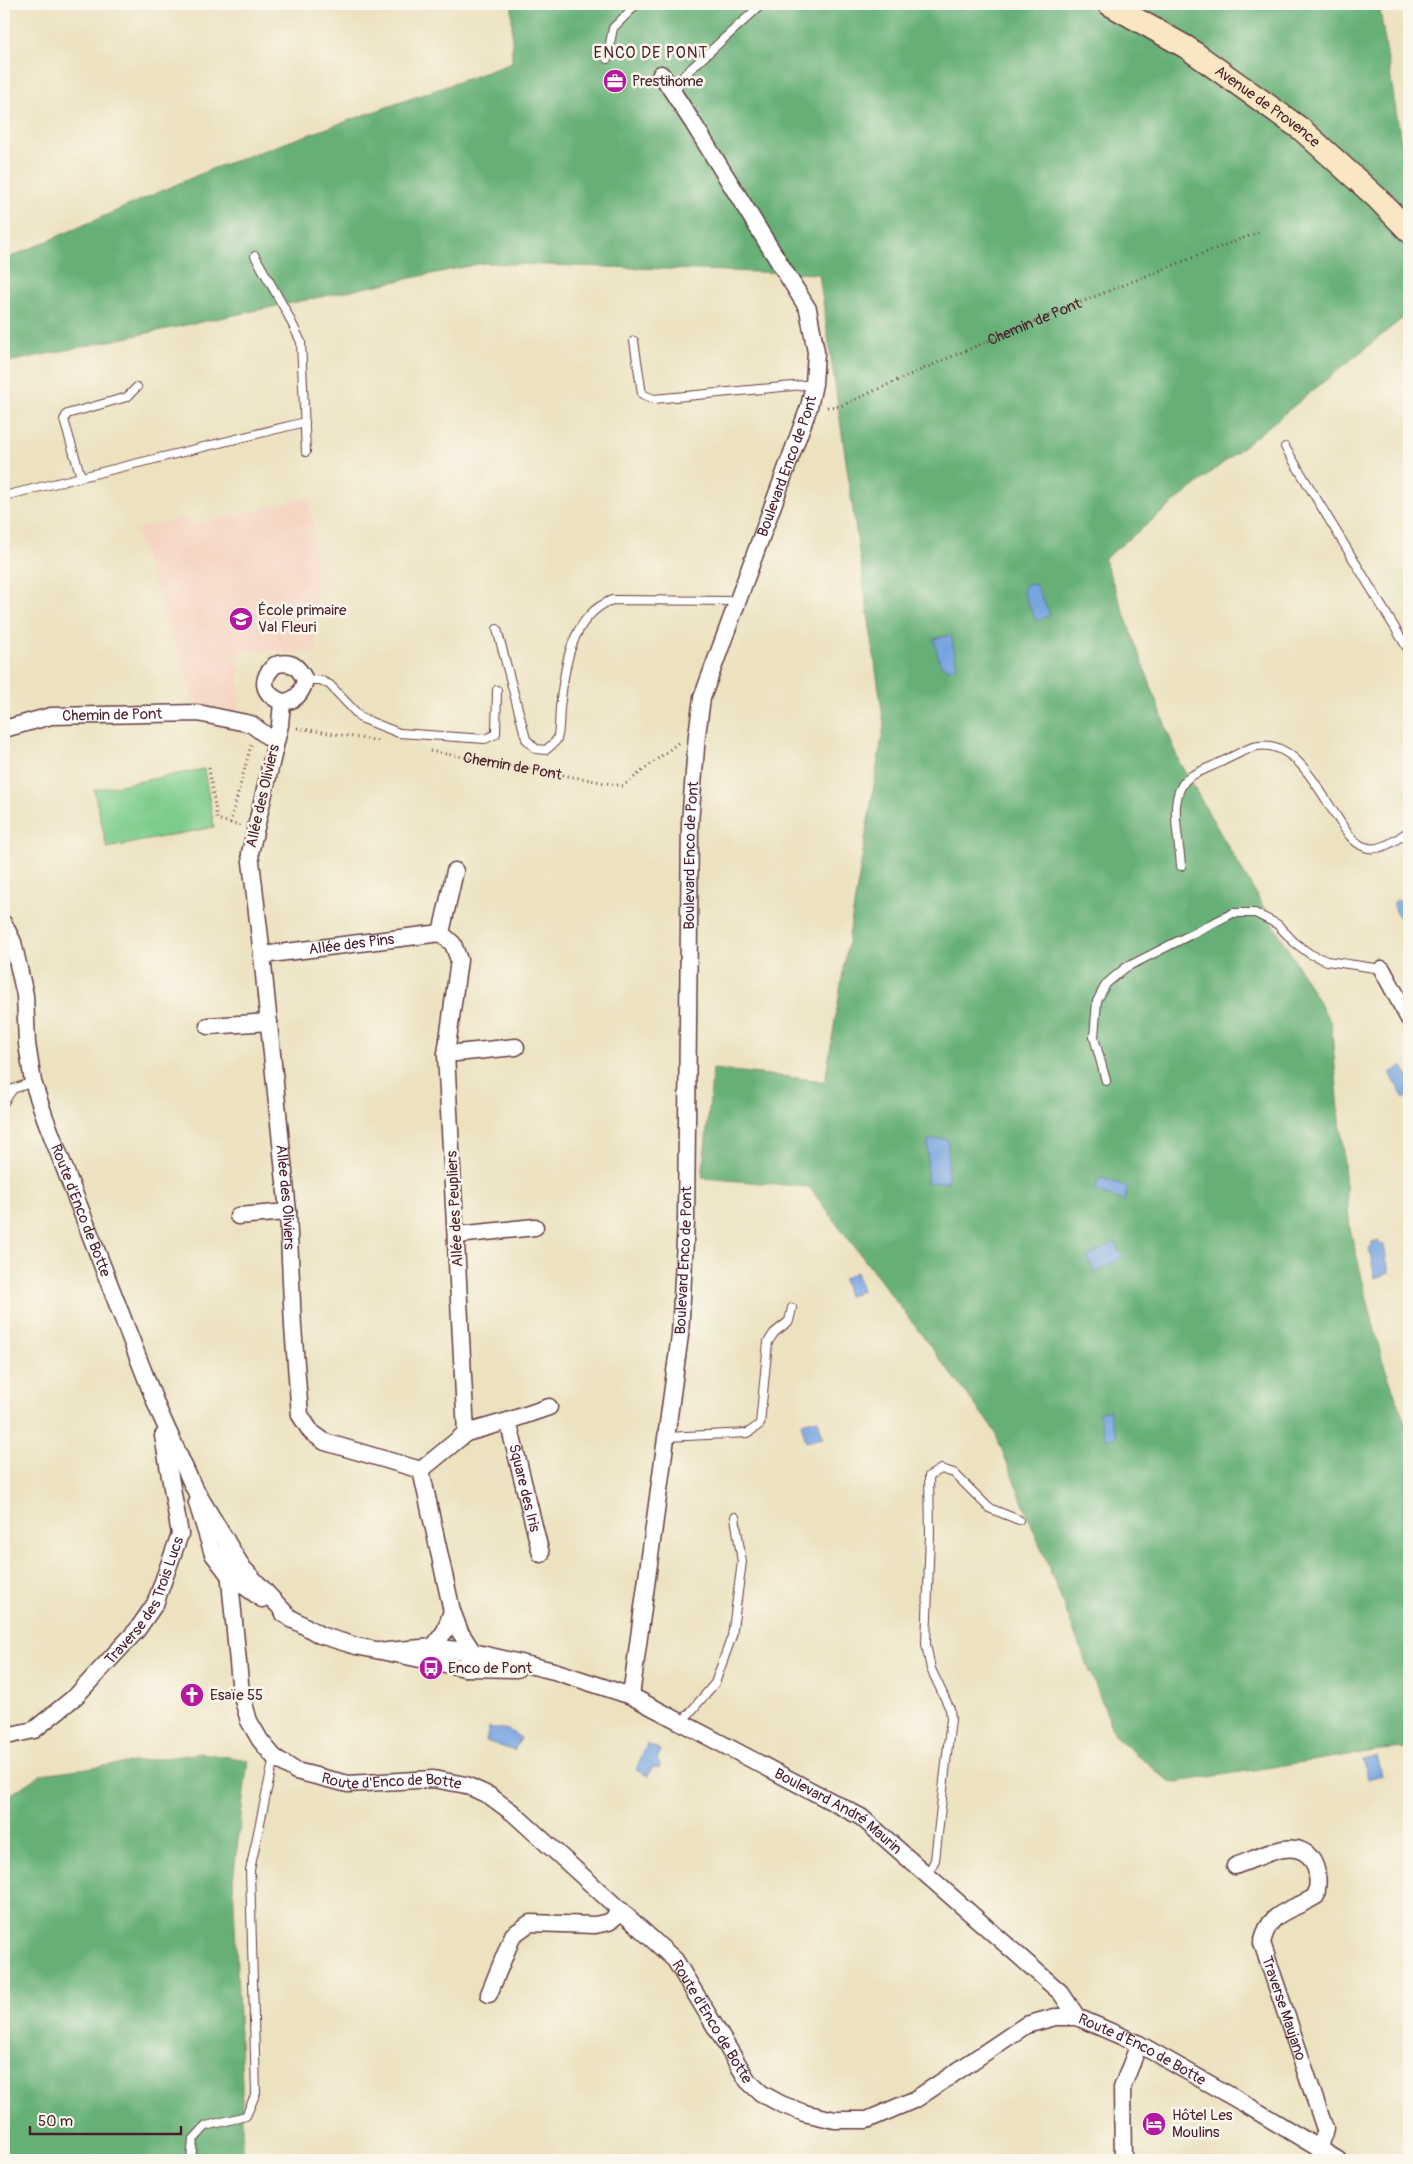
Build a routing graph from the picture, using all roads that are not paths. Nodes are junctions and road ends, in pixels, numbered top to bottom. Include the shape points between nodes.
1 (637, 4) edge
2 (762, 4) edge
3 (1109, 4) edge
4 (607, 59) dead end
5 (661, 74) dead end
6 (674, 94) junction
7 (1409, 231) edge
8 (255, 256) dead end
9 (634, 341) dead end
10 (814, 384) junction
11 (137, 387) dead end
12 (305, 422) junction
13 (1285, 447) dead end
14 (306, 452) dead end
15 (81, 477) junction
16 (4, 496) edge
17 (738, 601) junction
18 (497, 629) dead end
19 (1409, 651) edge
20 (305, 680) junction
21 (497, 690) dead end
22 (282, 702) junction
23 (4, 729) edge
24 (275, 742) junction
25 (1409, 831) edge
26 (1181, 866) dead end
27 (455, 871) dead end
28 (4, 924) edge
29 (441, 933) junction
30 (262, 955) junction
31 (1382, 969) joint
32 (1409, 1019) edge
33 (269, 1022) junction
34 (208, 1026) dead end
35 (516, 1047) dead end
36 (446, 1054) junction
37 (1106, 1081) dead end
38 (33, 1082) junction
39 (4, 1102) edge
40 (288, 1212) junction
41 (238, 1216) dead end
42 (535, 1227) dead end
43 (457, 1236) junction
44 (792, 1308) dead end
45 (549, 1407) dead end
46 (158, 1409) junction
47 (508, 1422) junction
48 (466, 1433) junction
49 (666, 1437) junction
50 (421, 1470) junction
51 (193, 1486) junction
52 (735, 1517) dead end
53 (1020, 1520) dead end
54 (226, 1540) junction
55 (541, 1554) dead end
56 (229, 1575) junction
57 (452, 1611) junction
58 (292, 1620) junction
59 (433, 1647) junction
60 (387, 1651) junction
61 (473, 1652) junction
62 (445, 1665) junction
63 (465, 1668) junction
64 (554, 1671) junction
65 (631, 1696) junction
66 (682, 1722) junction
67 (4, 1734) edge
68 (274, 1757) junction
69 (1235, 1866) dead end
70 (928, 1874) junction
71 (622, 1911) junction
72 (489, 1994) dead end
73 (1077, 2017) junction
74 (1138, 2044) junction
75 (1320, 2149) junction
76 (191, 2160) edge
77 (1123, 2160) edge
78 (1338, 2160) edge

1 - 4 lane via 613,28
2 - 6 lane via 684,75
3 - 7 main road, Avenue de Provence via 1186,47 1301,128 1376,196
5 - 6 street, Boulevard Enco de Pont
6 - 10 street, Boulevard Enco de Pont via 808,309 816,352
8 - 12 lane via 301,342
9 - 10 lane via 642,394 654,399
10 - 17 street, Boulevard Enco de Pont via 809,407
11 - 15 lane via 127,397 67,414 64,420
12 - 14 lane
12 - 15 lane
13 - 19 lane
15 - 16 lane
17 - 18 lane via 612,600 602,604 578,630 563,674 557,739 546,750 536,749 526,739
17 - 49 street, Boulevard Enco de Pont via 702,698 697,735 690,823 686,1222 680,1335
20 - 21 lane via 320,680 330,685 361,718 399,733 486,740 496,734
20 - 22 street via 297,697
20 - 22 street via 291,663 275,665 265,678 265,686 275,699
22 - 24 street, Allée des Oliviers
23 - 24 street, Chemin de Pont via 51,716 198,713 251,724
24 - 30 street, Allée des Oliviers via 250,853
25 - 26 lane via 1377,848 1364,847 1348,835 1300,762 1287,752 1270,746 1254,747 1190,777 1178,794 1176,818
27 - 29 street
28 - 38 street, Route d'Enco de Botte via 13,942 25,995
29 - 30 street, Allée des Pins
29 - 36 street, Allée des Peupliers via 452,944 459,960
30 - 33 street, Allée des Oliviers
31 - 32 street
31 - 37 lane via 1327,961 1310,954 1277,924 1255,913 1233,913 1125,968 1106,984 1097,1001 1094,1037
33 - 34 street
33 - 40 street, Allée des Oliviers
35 - 36 street
36 - 43 street, Allée des Peupliers
38 - 39 lane via 13,1089
38 - 46 street, Route d'Enco de Botte
40 - 41 street
40 - 50 street, Allée des Oliviers via 300,1415 311,1432 325,1442
42 - 43 street
43 - 48 street, Allée des Peupliers
44 - 49 lane via 789,1321 768,1342 760,1424 748,1433
45 - 47 street
46 - 51 street, Route d'Enco de Botte
46 - 67 street, Traverse des Trois Lucs via 180,1534 155,1604 137,1630 76,1696 34,1730
47 - 48 street
47 - 55 street, Square des Iris
48 - 50 street
49 - 65 street, Boulevard Enco de Pont
50 - 57 street
51 - 54 street, Route d'Enco de Botte
51 - 56 street, Route d'Enco de Botte via 213,1554
52 - 66 lane via 742,1562 732,1636 714,1683
53 - 70 lane via 989,1508 954,1473 941,1468 929,1476 926,1644 931,1669 950,1709 951,1719 935,1860
54 - 56 street, Route d'Enco de Botte
54 - 58 street, Boulevard André Maurin via 242,1567
56 - 58 street, Boulevard André Maurin
56 - 68 street, Route d'Enco de Botte via 241,1694 249,1721
57 - 59 street via 445,1631
57 - 61 street
58 - 60 street, Boulevard André Maurin via 320,1635
59 - 60 street, Boulevard André Maurin
59 - 61 street, Boulevard André Maurin
59 - 62 street
60 - 62 street, Boulevard André Maurin
61 - 63 street
61 - 64 street, Boulevard André Maurin
62 - 63 street, Boulevard André Maurin
63 - 64 street, Boulevard André Maurin
64 - 65 street, Boulevard André Maurin
65 - 66 street, Boulevard André Maurin
66 - 70 street, Boulevard André Maurin via 861,1817
68 - 71 street, Route d'Enco de Botte via 296,1771 348,1784 433,1779 466,1785 490,1796 513,1813
68 - 76 lane via 250,1870 256,2094 246,2116 206,2126 193,2140
69 - 75 street, Traverse Maujano via 1284,1849 1300,1850 1310,1856 1316,1867 1319,1881 1316,1896 1275,1917 1265,1928 1262,1943 1325,2129
70 - 73 street, Boulevard André Maurin via 1061,1993
71 - 72 street via 609,1922 595,1925 530,1923 513,1935
71 - 73 street, Route d'Enco de Botte via 675,1960 748,2081 761,2093 804,2113 835,2120 867,2120 916,2099 1026,2025 1055,2017
73 - 74 street, Route d'Enco de Botte
74 - 75 street, Route d'Enco de Botte
74 - 77 street via 1122,2088
75 - 78 street, Route d'Enco de Botte

